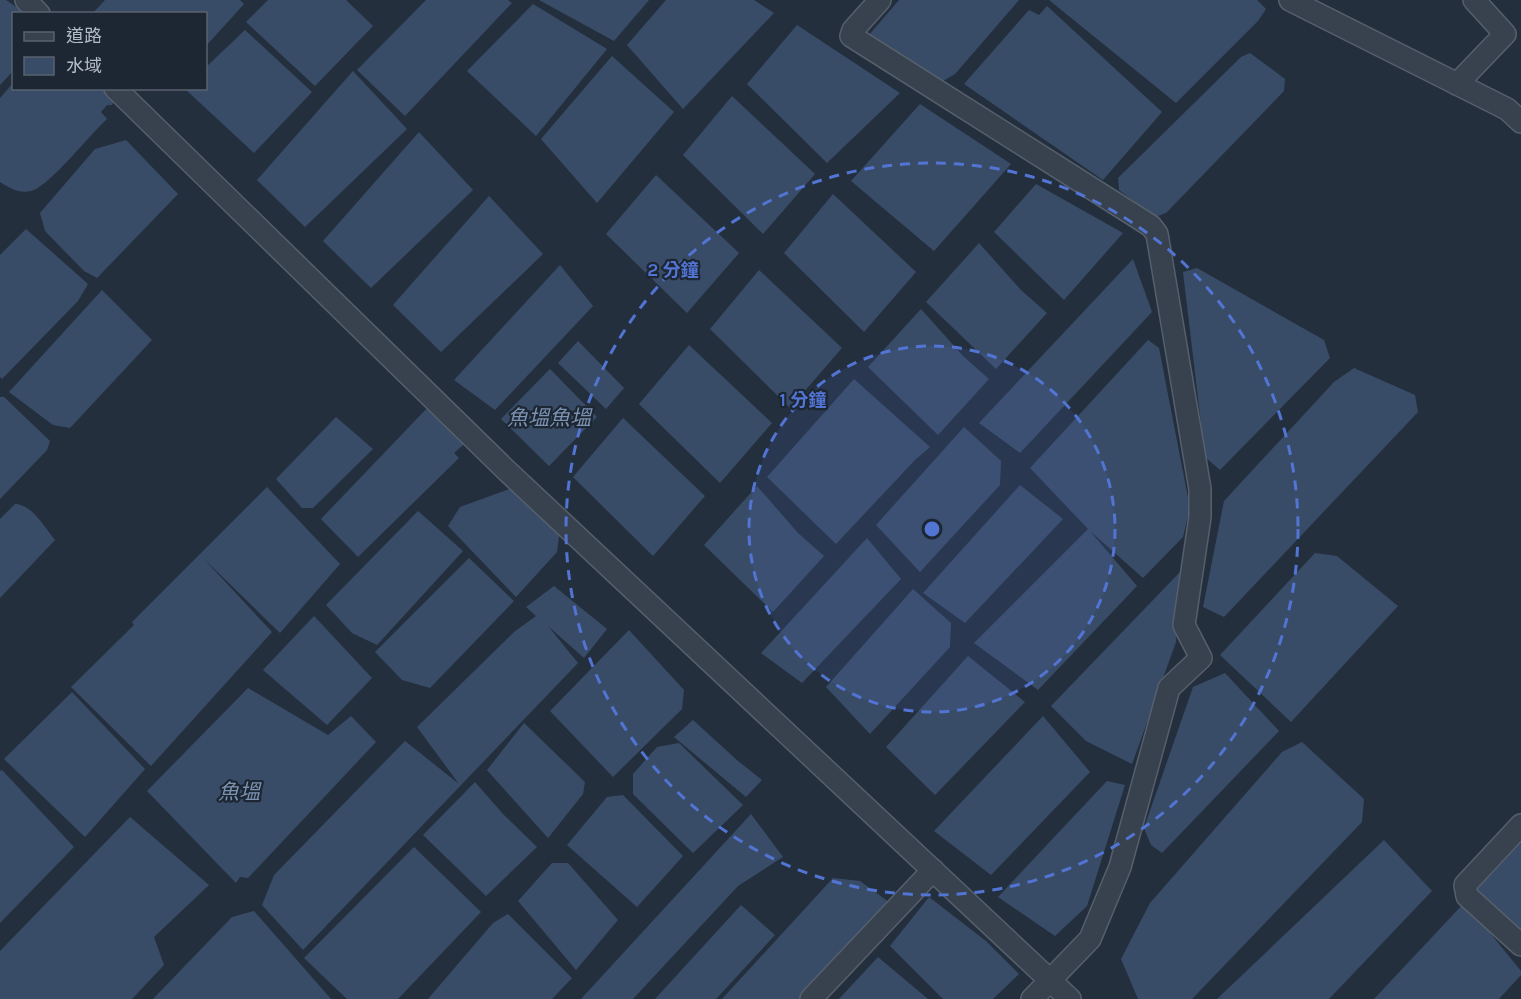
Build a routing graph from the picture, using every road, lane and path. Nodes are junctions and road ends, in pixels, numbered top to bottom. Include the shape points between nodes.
1 (26, 0) edge
2 (880, 0) edge
3 (1290, 0) edge
4 (1474, 0) edge
5 (37, 12) edge
6 (1513, 35) edge
7 (1457, 84) junction
8 (117, 90) edge
9 (1521, 122) edge
10 (1521, 825) edge
11 (933, 870) junction
12 (1521, 945) edge
13 (1050, 980) junction
14 (811, 999) edge
15 (1032, 999) edge
16 (1070, 999) edge

1 - 5 street
2 - 13 street via 851,36 1151,226 1157,234 1171,306 1200,489 1200,517 1184,625 1201,658 1169,687 1120,867 1090,939
3 - 7 street
4 - 6 street
6 - 7 street
7 - 9 street via 1507,109
8 - 11 street via 505,469
10 - 12 street via 1465,885 1467,896
11 - 13 street
11 - 14 street
13 - 15 street
13 - 16 street

